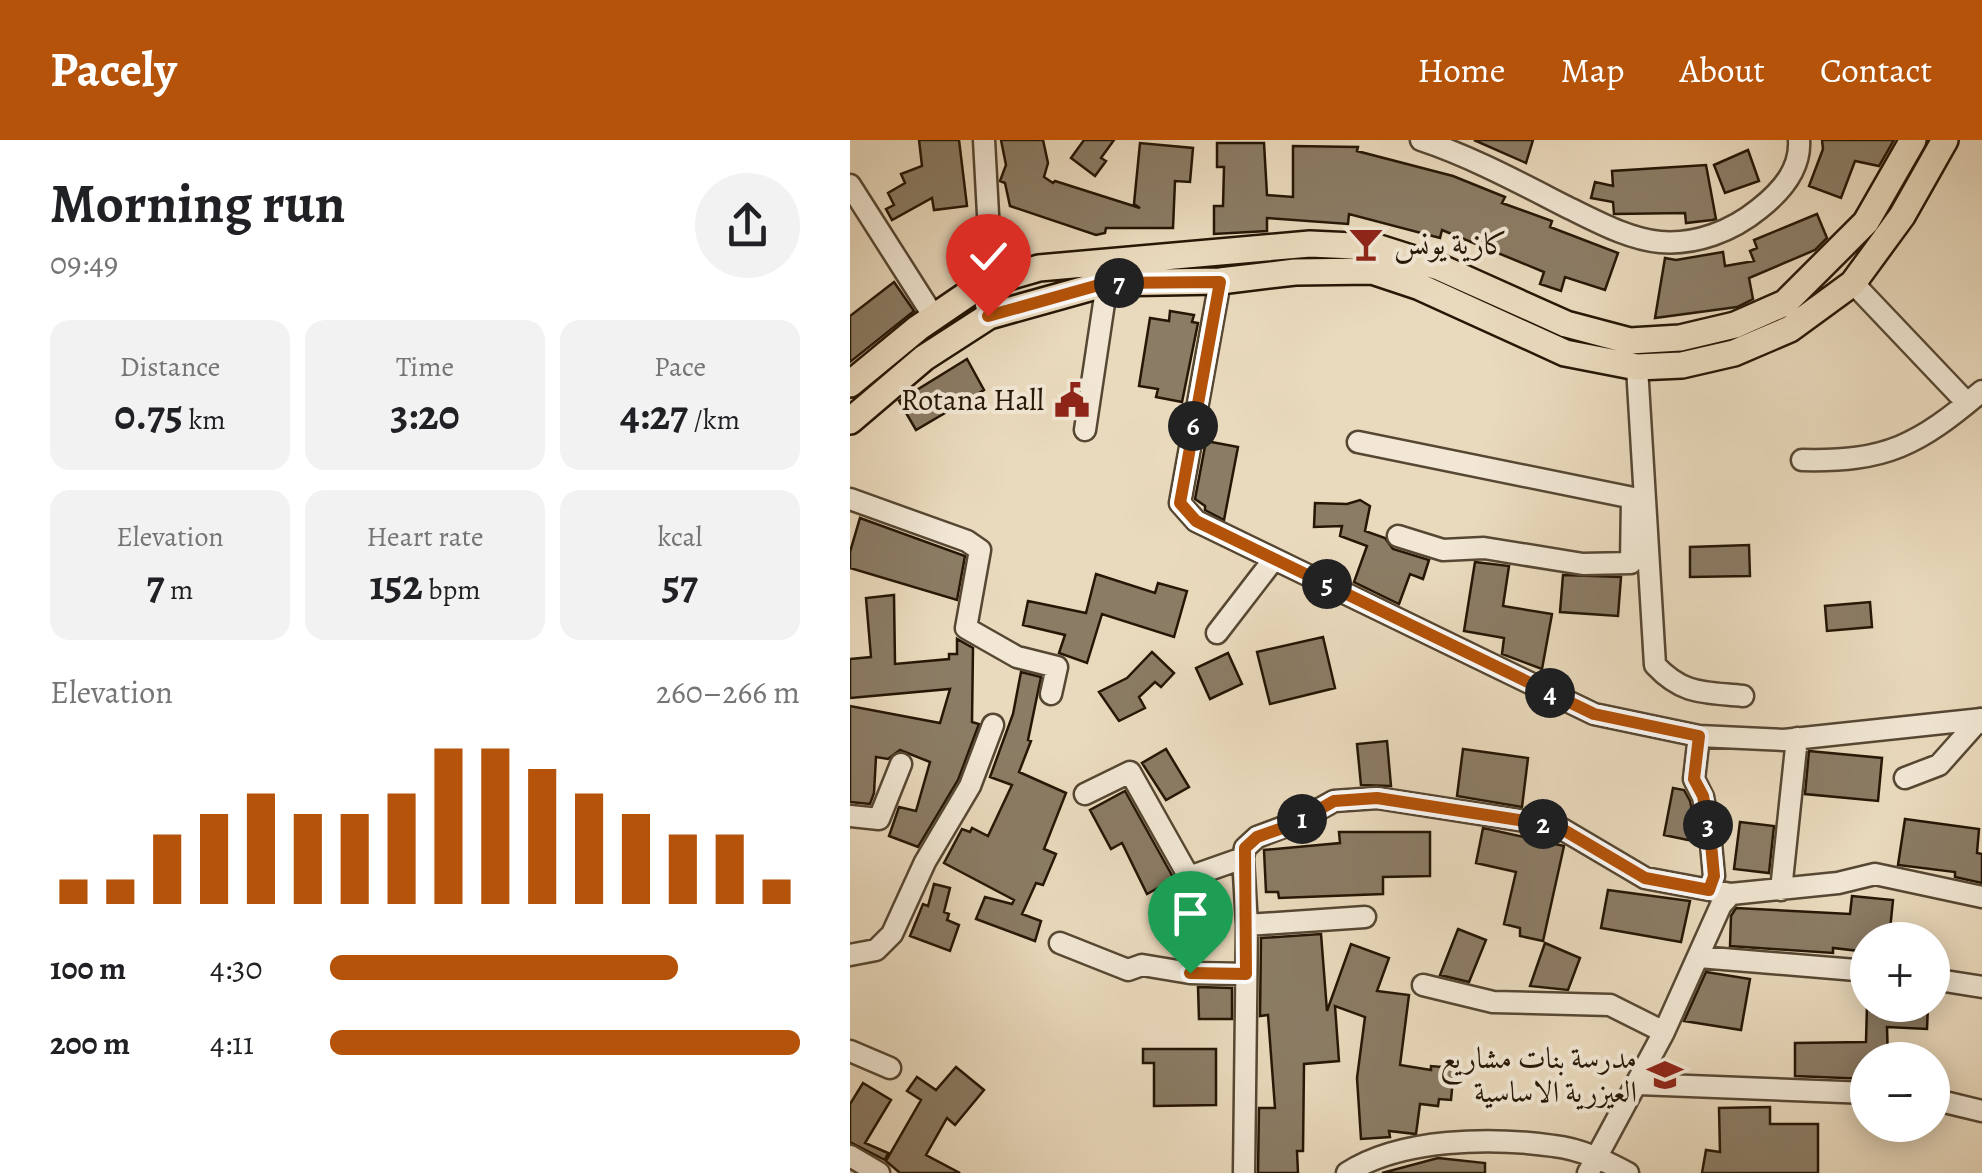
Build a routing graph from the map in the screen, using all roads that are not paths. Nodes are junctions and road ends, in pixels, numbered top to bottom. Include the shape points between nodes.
1 (984, 140) edge
2 (1421, 140) edge
3 (1799, 140) edge
4 (1913, 140) edge
5 (1946, 140) edge
6 (850, 185) edge
7 (1220, 282) junction
8 (1106, 283) junction
9 (1854, 283) junction
10 (981, 286) junction
11 (988, 316) junction
12 (934, 317) junction
13 (1637, 367) junction
14 (850, 384) edge
15 (1975, 397) edge
16 (850, 421) edge
17 (1084, 430) dead end
18 (1358, 442) dead end
19 (1802, 460) dead end
20 (850, 498) edge
21 (1638, 500) junction
22 (1398, 536) dead end
23 (1274, 559) junction
24 (1217, 632) dead end
25 (1051, 694) dead end
26 (1743, 696) dead end
27 (1981, 720) edge
28 (993, 724) dead end
29 (1699, 736) junction
30 (1797, 738) junction
31 (901, 764) dead end
32 (1905, 778) dead end
33 (1086, 794) dead end
34 (850, 816) edge
35 (1243, 858) junction
36 (1709, 890) junction
37 (1781, 890) junction
38 (1731, 894) junction
39 (1982, 897) edge
40 (1366, 917) dead end
41 (1247, 925) junction
42 (1060, 943) dead end
43 (850, 955) edge
44 (1699, 957) junction
45 (1850, 970) edge
46 (1246, 974) junction
47 (1950, 982) edge
48 (1423, 985) dead end
49 (1982, 987) edge
50 (1664, 1032) junction
51 (850, 1052) edge
52 (890, 1068) dead end
53 (1638, 1084) junction
54 (1850, 1092) edge
55 (1950, 1103) edge
56 (1982, 1111) edge
57 (850, 1156) edge
58 (1593, 1165) edge
59 (879, 1173) edge
60 (1244, 1173) edge
61 (1347, 1173) edge
62 (1628, 1173) edge

1 - 10 street via 990,234
2 - 3 street via 1596,221 1658,242 1716,235 1743,222 1786,182 1800,160
4 - 10 main road via 1866,222 1785,302 1680,338 1630,341 1566,324 1439,267 1376,247 1310,244 1039,268
5 - 9 main road
6 - 12 street
7 - 8 main road
7 - 13 main road via 1372,271 1565,353
7 - 23 street via 1180,503 1196,521
8 - 11 main road
8 - 17 street
9 - 13 main road via 1790,329 1734,352
9 - 15 street
10 - 11 street
10 - 12 main road
11 - 16 main road via 924,358
12 - 14 main road
13 - 21 street
15 - 19 street via 1915,443 1840,461
18 - 21 street
20 - 25 street via 980,550 966,628 1018,657 1057,667
21 - 22 street via 1630,564 1583,564 1484,548 1442,550
21 - 26 street via 1655,665 1684,688
23 - 24 street
23 - 29 street via 1594,714
27 - 30 street
27 - 32 street via 1939,766
28 - 43 street via 970,786 892,934 876,950
29 - 30 street
29 - 36 street via 1694,779 1710,833
30 - 37 street
31 - 34 street via 878,819
33 - 35 street via 1130,772 1189,877
35 - 36 street via 1257,837 1334,801 1377,798 1557,826 1645,878
35 - 41 street
36 - 38 street
37 - 38 street
37 - 39 street via 1875,874
38 - 44 street
40 - 41 street
41 - 46 street
42 - 46 street via 1128,970 1142,965
44 - 45 street
44 - 50 street
46 - 60 street
47 - 49 street
48 - 50 street via 1493,1002 1610,1005
50 - 53 street
51 - 52 street
53 - 54 street
53 - 58 street
55 - 56 street
57 - 59 street
58 - 61 street via 1556,1146 1414,1146
58 - 62 street

